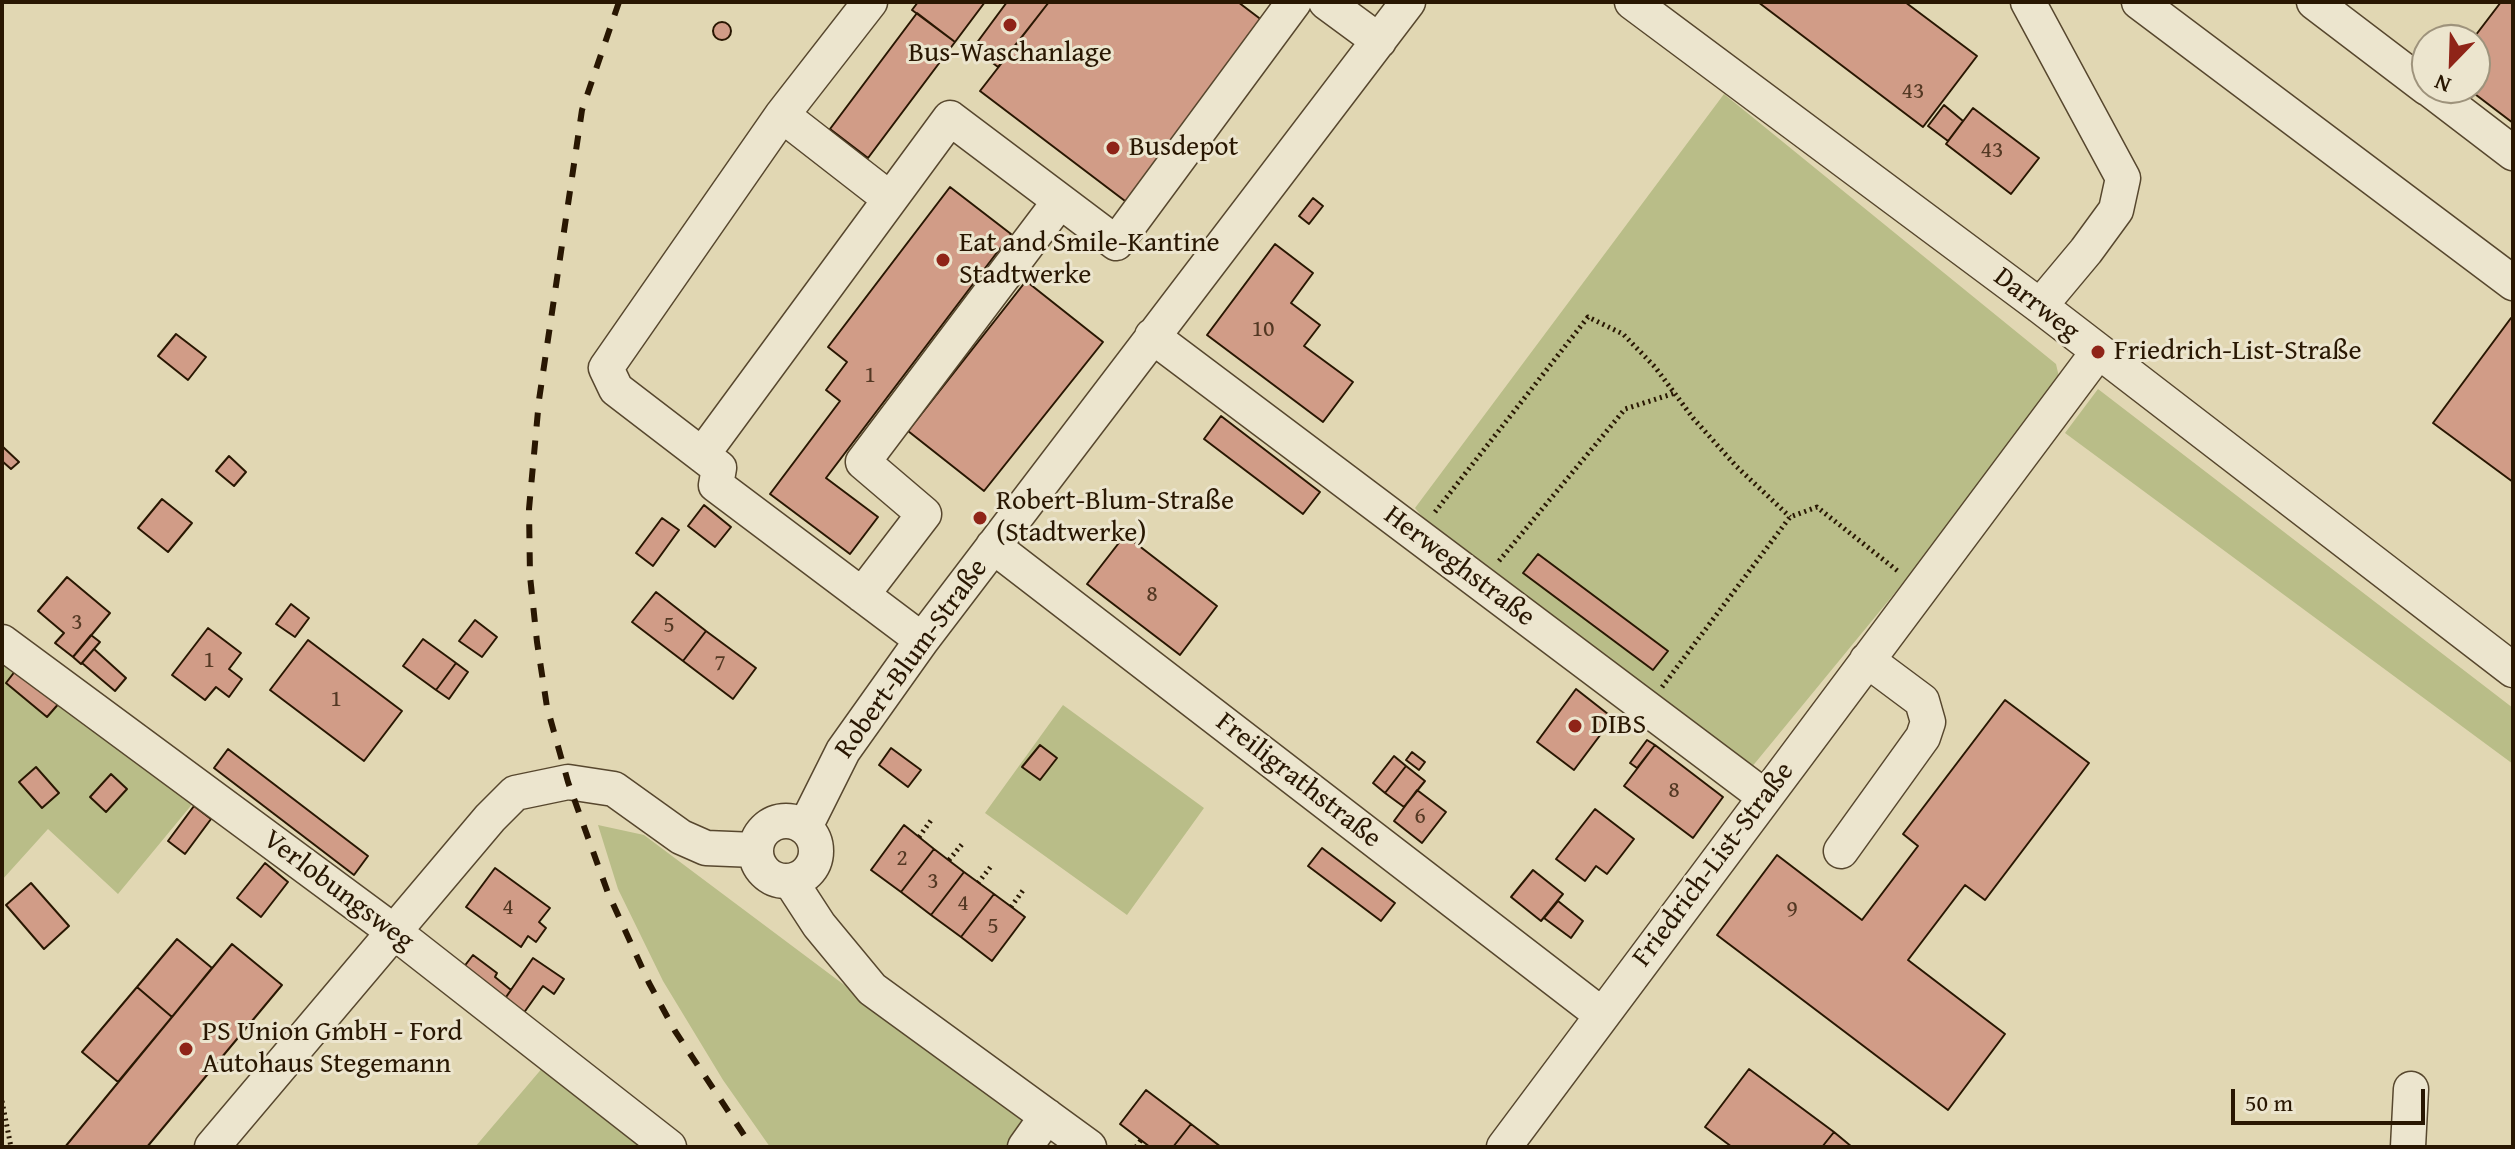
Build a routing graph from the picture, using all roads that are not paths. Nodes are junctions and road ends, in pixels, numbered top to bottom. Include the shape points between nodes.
1 (870, 2) edge
2 (1294, 2) edge
3 (1326, 2) edge
4 (1632, 2) edge
5 (2028, 2) edge
6 (2139, 2) edge
7 (2314, 2) edge
8 (1401, 4) edge
9 (1379, 41) junction
10 (2411, 76) edge
11 (2448, 104) edge
12 (782, 115) junction
13 (2513, 153) edge
14 (890, 199) junction
15 (1060, 201) junction
16 (2513, 283) edge
17 (2040, 306) junction
18 (1152, 336) junction
19 (2098, 352) junction
20 (702, 455) junction
21 (993, 546) junction
22 (862, 595) junction
23 (922, 640) junction
24 (2, 642) edge
25 (1867, 660) junction
26 (2513, 670) edge
27 (1765, 797) junction
28 (805, 827) junction
29 (755, 850) junction
30 (1841, 851) dead end
31 (791, 882) junction
32 (393, 931) junction
33 (1602, 1015) junction
34 (2411, 1089) dead end
35 (1047, 1116) junction
36 (212, 1147) edge
37 (669, 1147) edge
38 (1025, 1147) edge
39 (1089, 1147) edge
40 (1504, 1147) edge
41 (2408, 1147) edge

1 - 12 street
2 - 15 street via 1116,243
3 - 9 street
4 - 17 street, Darrweg
5 - 17 street via 2123,178 2116,210
6 - 16 street
7 - 10 street
8 - 9 street, Robert-Blum-Straße
9 - 18 street, Robert-Blum-Straße
11 - 13 street
12 - 14 street
12 - 20 street via 606,368 616,389
14 - 15 street via 950,118
14 - 20 street
15 - 22 street via 863,462 924,514
17 - 19 street, Darrweg
18 - 21 street, Robert-Blum-Straße
18 - 27 street, Herweghstraße
19 - 25 street, Friedrich-List-Straße
19 - 26 street, Darrweg
20 - 22 street via 719,468 716,485
21 - 23 street, Robert-Blum-Straße
21 - 33 street, Freiligrathstraße
22 - 23 street
23 - 28 street, Robert-Blum-Straße via 843,751
24 - 32 street, Verlobungsweg
25 - 27 street, Friedrich-List-Straße
25 - 30 street via 1922,701 1928,722 1923,737
27 - 33 street, Friedrich-List-Straße
28 - 29 street via 780,821 770,825
28 - 31 street via 817,849 815,863
29 - 31 street via 761,869 771,878
29 - 32 street via 706,848 681,837 614,789 568,782 528,790 515,793 490,818
31 - 35 street via 872,989
32 - 36 street
32 - 37 street, Verlobungsweg
33 - 40 street, Friedrich-List-Straße
34 - 41 street
35 - 38 street
35 - 39 street

